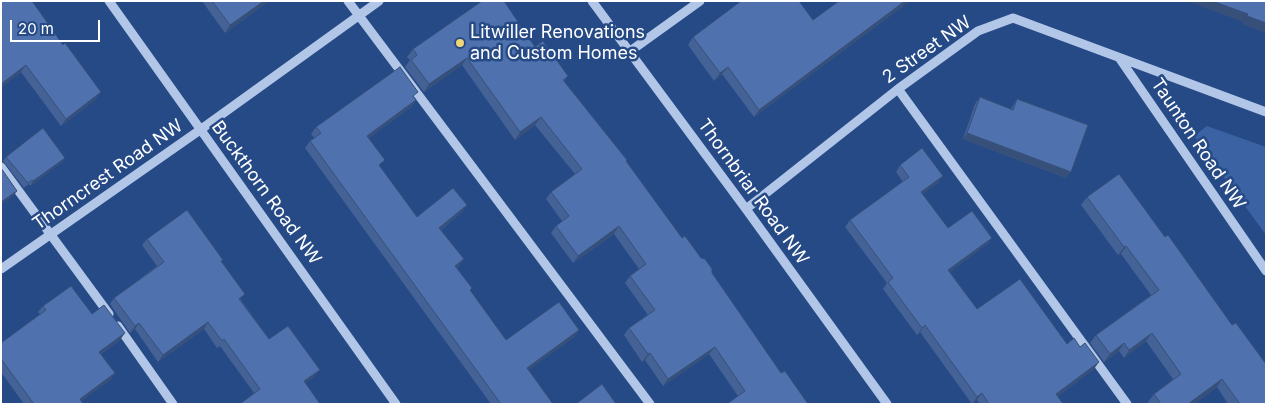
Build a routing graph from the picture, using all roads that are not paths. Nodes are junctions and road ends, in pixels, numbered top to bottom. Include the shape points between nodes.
1 (109, 1) edge
2 (348, 1) edge
3 (379, 1) edge
4 (592, 1) edge
5 (700, 1) edge
6 (359, 17) junction
7 (629, 52) junction
8 (1120, 59) junction
9 (898, 89) junction
10 (1266, 112) edge
11 (200, 130) junction
12 (1, 167) edge
13 (746, 209) junction
14 (52, 234) junction
15 (1, 269) edge
16 (1266, 271) edge
17 (173, 404) edge
18 (396, 404) edge
19 (650, 404) edge
20 (888, 404) edge
21 (1127, 404) edge

1 - 11 street, Buckthorn Road NW
2 - 6 street
3 - 6 street, Thorncrest Road NW
4 - 7 street, Thornbriar Road NW
5 - 7 street
6 - 11 street, Thorncrest Road NW
6 - 19 street
7 - 13 street, Thornbriar Road NW
8 - 9 street, 2 Street NW via 1013,18 978,30
8 - 10 street, 2 Street NW
8 - 16 street, Taunton Road NW
9 - 13 street, 2 Street NW
9 - 21 street
11 - 14 street, Thorncrest Road NW
11 - 18 street, Buckthorn Road NW
12 - 14 street
13 - 20 street, Thornbriar Road NW
14 - 15 street, Thorncrest Road NW
14 - 17 street

